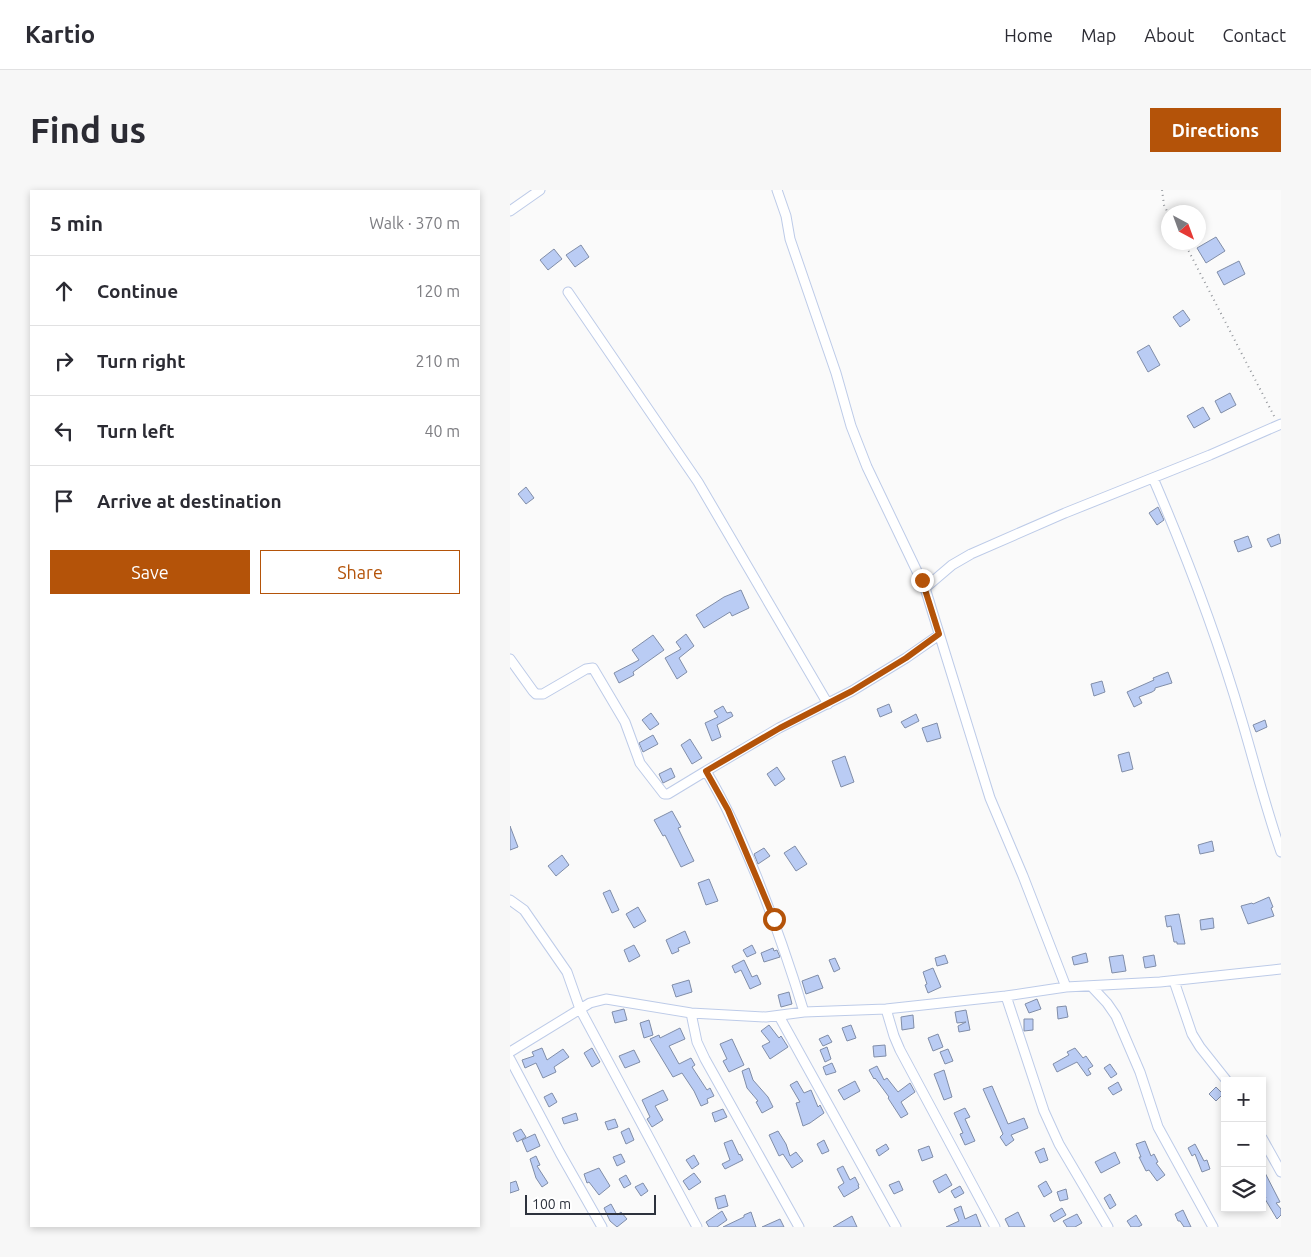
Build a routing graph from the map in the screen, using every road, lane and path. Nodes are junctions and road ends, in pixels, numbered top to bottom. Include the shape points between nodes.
1 (540, 190) edge
2 (777, 190) edge
3 (1162, 190) edge
4 (1164, 205) edge
5 (510, 211) edge
6 (1188, 250) edge
7 (568, 292) dead end
8 (1280, 424) edge
9 (1153, 478) junction
10 (925, 588) junction
11 (939, 634) junction
12 (510, 659) edge
13 (828, 704) junction
14 (706, 771) junction
15 (1281, 852) edge
16 (510, 900) edge
17 (1281, 969) edge
18 (1174, 981) junction
19 (1092, 986) junction
20 (1066, 987) junction
21 (1006, 996) junction
22 (580, 1009) junction
23 (886, 1009) junction
24 (804, 1012) junction
25 (691, 1013) junction
26 (779, 1016) junction
27 (510, 1052) edge
28 (510, 1059) edge
29 (1224, 1077) edge
30 (1266, 1145) edge
31 (1281, 1172) edge
32 (602, 1227) edge
33 (697, 1227) edge
34 (799, 1227) edge
35 (896, 1227) edge
36 (995, 1227) edge
37 (1108, 1227) edge
38 (1213, 1227) edge

1 - 5 street
2 - 10 street via 851,426
3 - 4 path
6 - 8 path
7 - 13 street via 698,482
8 - 9 street
9 - 10 street via 971,554
9 - 15 street via 1198,589 1242,720
10 - 11 street
11 - 13 street via 906,658
11 - 20 street via 990,798
12 - 14 street via 539,695 586,669 596,670 625,722 640,763 666,794
13 - 14 street
14 - 24 street via 728,810 774,919
16 - 22 street via 524,910 567,972
17 - 18 street
18 - 19 street
18 - 29 street via 1192,1034
19 - 20 street
19 - 38 street via 1116,1016 1140,1072 1158,1127
20 - 21 street
21 - 23 street
21 - 37 street via 1044,1111 1059,1144
22 - 25 street via 606,999
22 - 27 street
22 - 33 street
23 - 24 street
23 - 36 street via 900,1050
24 - 26 street
25 - 26 street
25 - 34 street via 697,1042 705,1059
26 - 35 street
28 - 32 street
30 - 31 street

